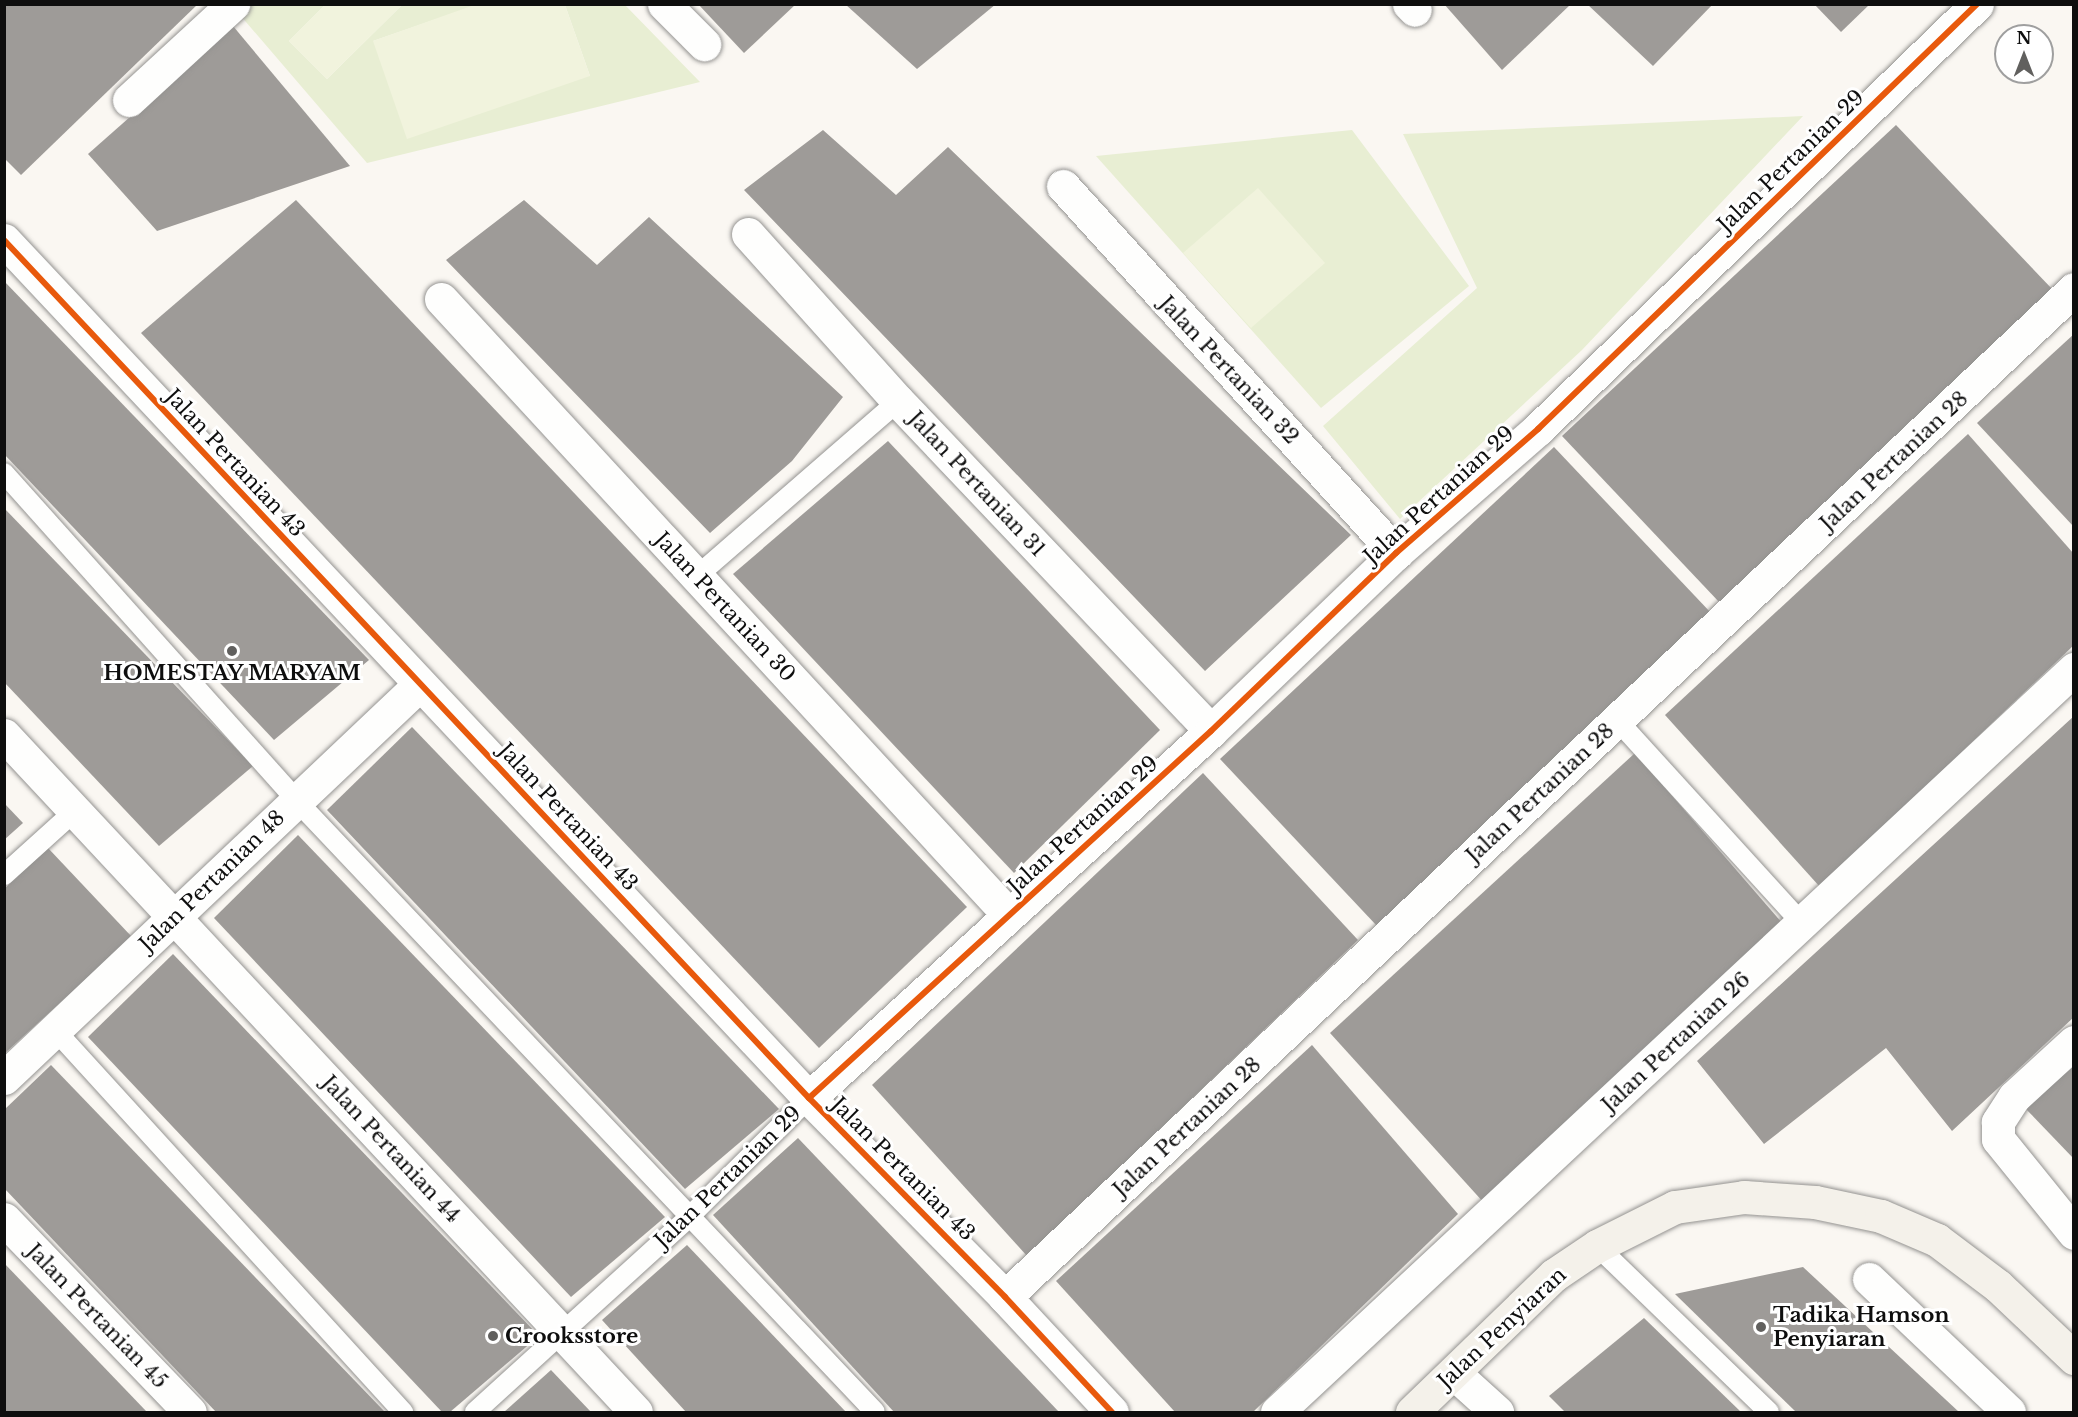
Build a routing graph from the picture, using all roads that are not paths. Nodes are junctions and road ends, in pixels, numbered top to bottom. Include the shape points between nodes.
1 (233, 4) edge
2 (664, 4) edge
3 (1977, 4) edge
4 (704, 44) dead end
5 (129, 100) dead end
6 (1063, 186) dead end
7 (748, 234) dead end
8 (6, 245) edge
9 (2073, 289) edge
10 (441, 299) dead end
11 (898, 400) junction
12 (4, 473) edge
13 (1396, 553) junction
14 (697, 576) junction
15 (2073, 669) edge
16 (420, 684) junction
17 (1617, 720) junction
18 (1210, 731) junction
19 (4, 735) edge
20 (296, 800) junction
21 (76, 810) junction
22 (4, 876) edge
23 (1008, 914) junction
24 (174, 918) junction
25 (1802, 923) junction
26 (55, 1030) junction
27 (2073, 1042) edge
28 (4, 1078) edge
29 (809, 1098) junction
30 (689, 1216) junction
31 (4, 1219) edge
32 (2073, 1233) edge
33 (1597, 1246) junction
34 (1869, 1279) dead end
35 (1005, 1297) junction
36 (562, 1333) junction
37 (2073, 1358) edge
38 (1455, 1374) junction
39 (190, 1413) edge
40 (403, 1413) edge
41 (475, 1413) edge
42 (636, 1413) edge
43 (875, 1413) edge
44 (1112, 1413) edge
45 (1277, 1413) edge
46 (1412, 1413) edge
47 (1497, 1413) edge
48 (1769, 1413) edge
49 (2009, 1413) edge

1 - 5 street
2 - 4 street
3 - 13 street, Jalan Pertanian 29 via 1538,429
6 - 13 street, Jalan Pertanian 32
7 - 11 street, Jalan Pertanian 31
8 - 16 street, Jalan Pertanian 43
9 - 17 street, Jalan Pertanian 28
10 - 14 street, Jalan Pertanian 30
11 - 14 lane
11 - 18 street, Jalan Pertanian 31
12 - 20 lane
13 - 18 street, Jalan Pertanian 29
14 - 23 street, Jalan Pertanian 30
15 - 25 street, Jalan Pertanian 26
16 - 20 street, Jalan Pertanian 48
16 - 29 street, Jalan Pertanian 43
17 - 25 lane
17 - 35 street, Jalan Pertanian 28
18 - 23 street, Jalan Pertanian 29
19 - 21 street, Jalan Pertanian 44
20 - 24 street, Jalan Pertanian 48
20 - 30 lane
21 - 22 lane
21 - 24 street, Jalan Pertanian 44
23 - 29 street, Jalan Pertanian 29
24 - 26 street, Jalan Pertanian 48
24 - 36 street, Jalan Pertanian 44
25 - 45 street, Jalan Pertanian 26
26 - 28 street, Jalan Pertanian 48
26 - 40 lane
27 - 32 street via 2014,1096 1998,1122 1998,1139
29 - 30 lane, Jalan Pertanian 29
29 - 35 street, Jalan Pertanian 43
30 - 36 lane, Jalan Pertanian 29
30 - 43 lane
31 - 39 street, Jalan Pertanian 45
33 - 37 street, Jalan Penyiaran via 1675,1207 1744,1197 1815,1202 1881,1216 1938,1240 1998,1286
33 - 38 street, Jalan Penyiaran via 1554,1275
33 - 48 lane
34 - 49 street
35 - 44 street, Jalan Pertanian 43
36 - 41 lane, Jalan Pertanian 29
36 - 42 street, Jalan Pertanian 44
38 - 46 street, Jalan Penyiaran
38 - 47 street

